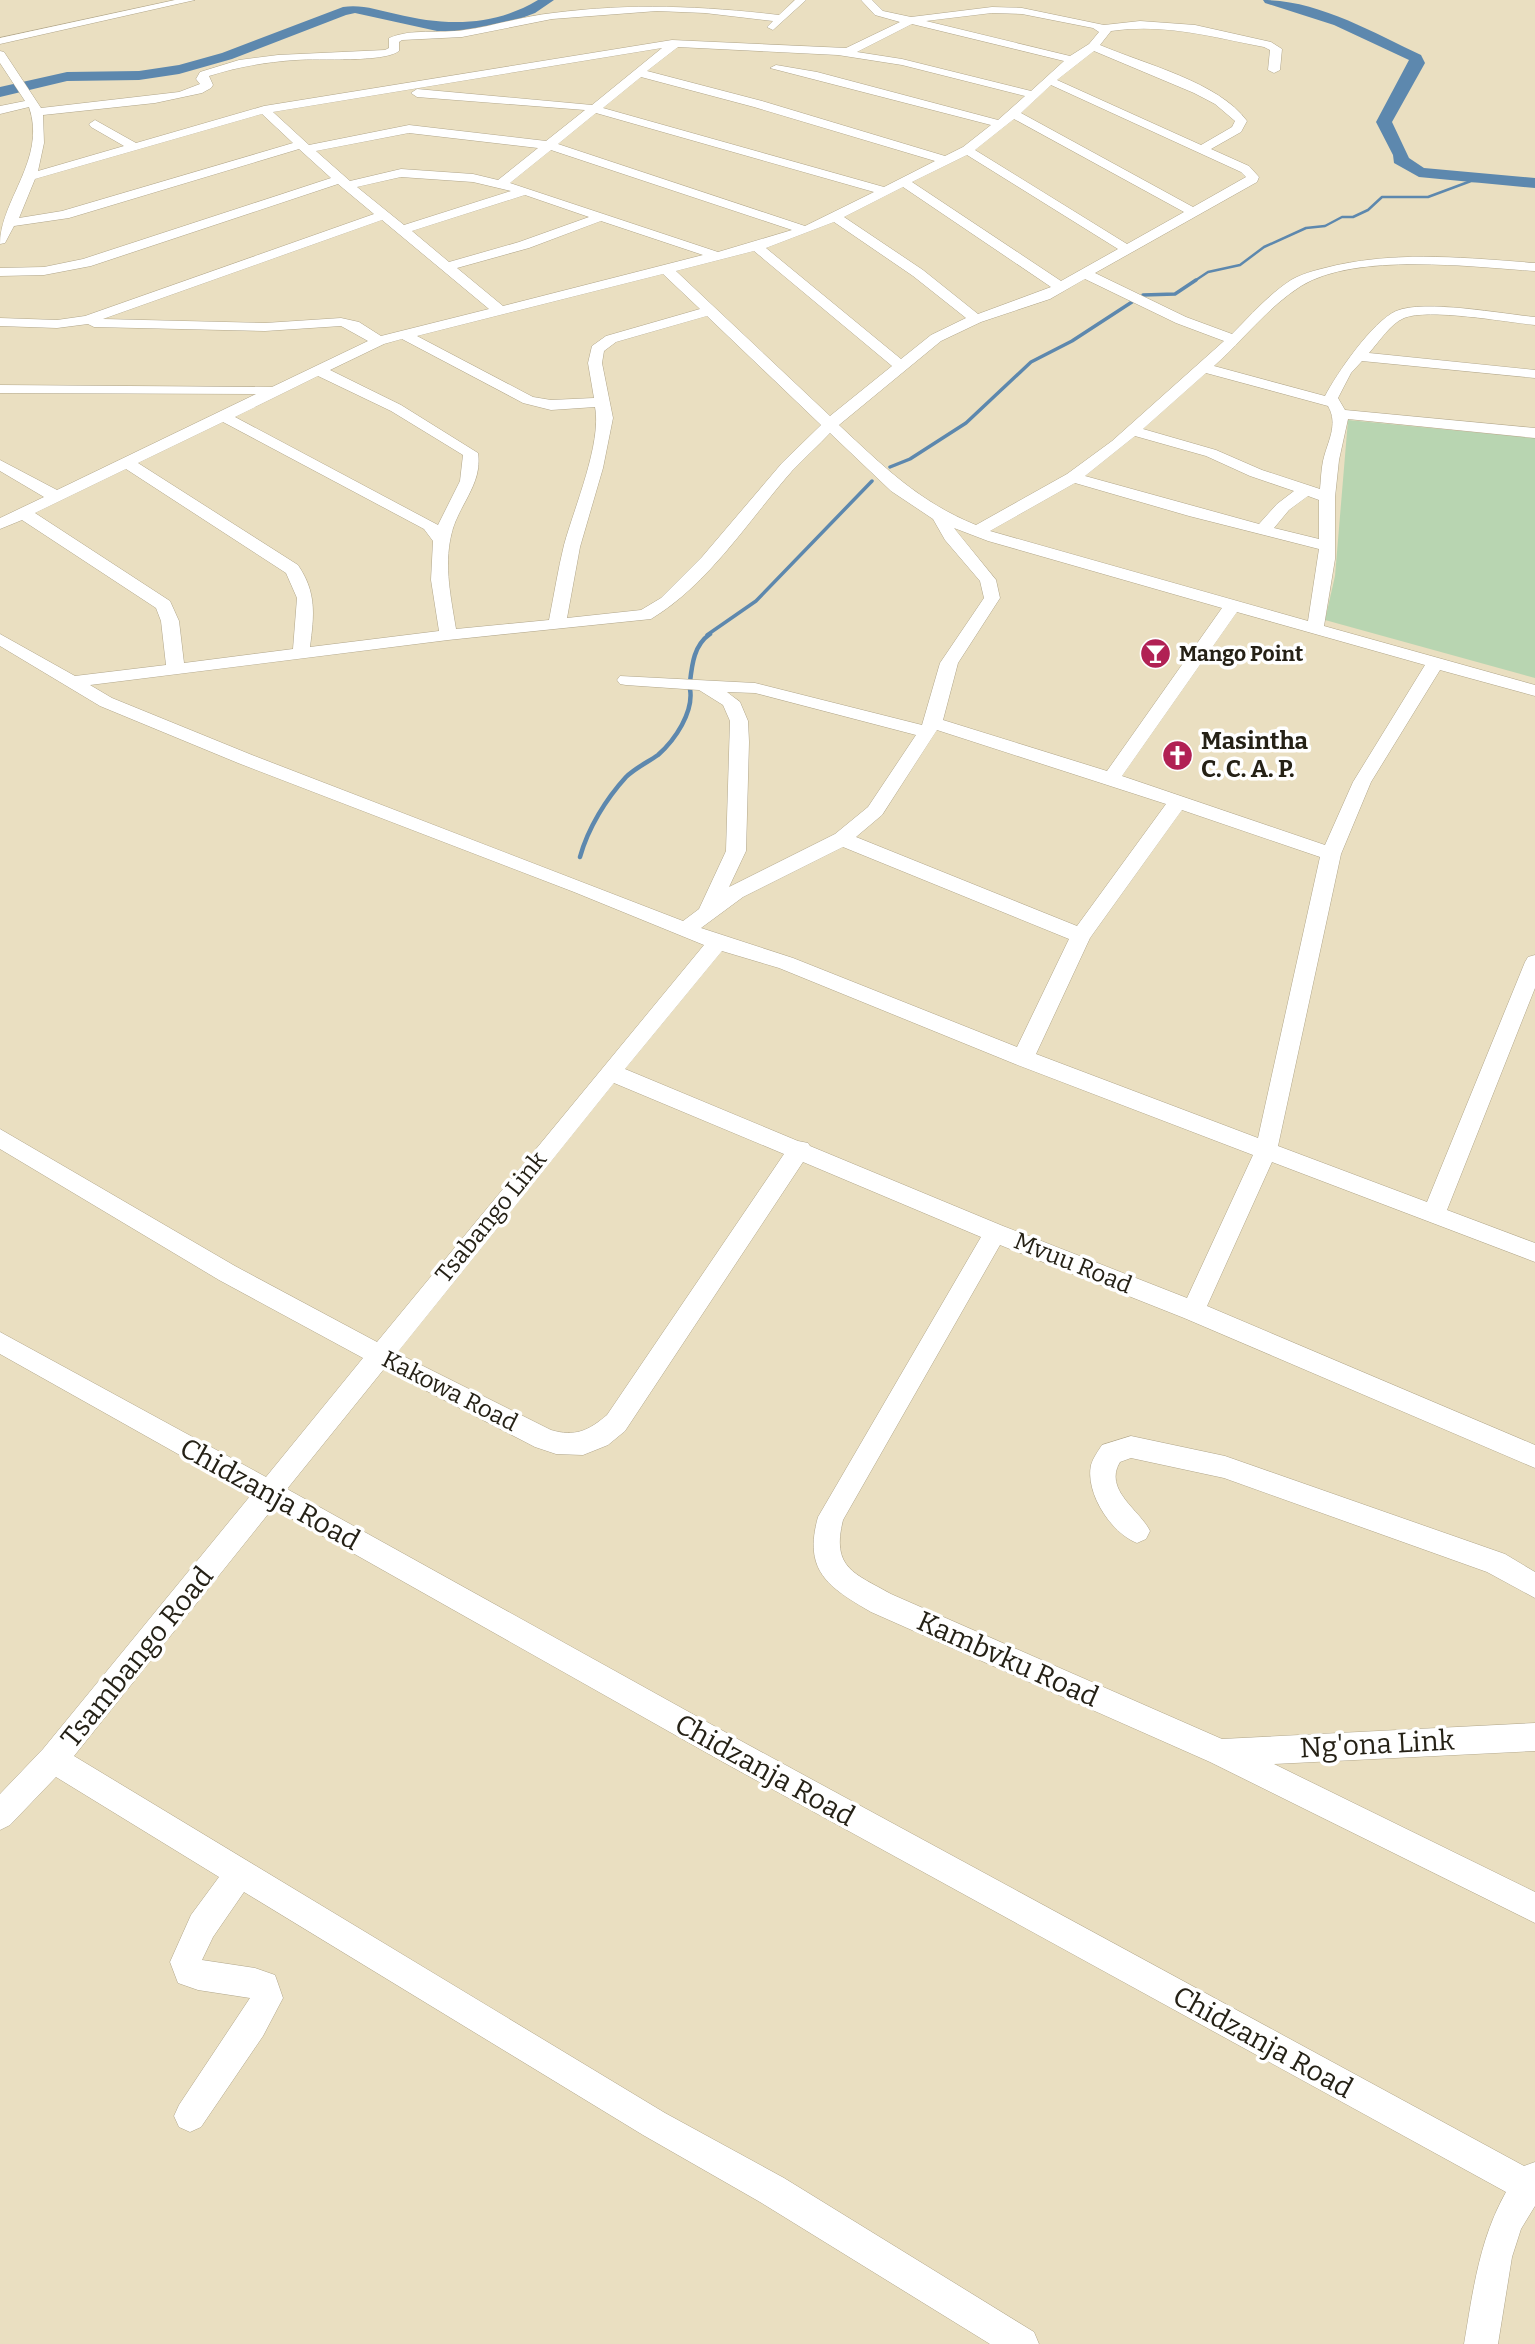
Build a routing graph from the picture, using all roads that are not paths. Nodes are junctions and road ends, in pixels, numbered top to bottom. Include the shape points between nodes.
1 (190, 0) edge
2 (800, 0) edge
3 (866, 0) edge
4 (782, 19) junction
5 (910, 21) junction
6 (1105, 28) junction
7 (0, 41) edge
8 (675, 43) junction
9 (1093, 46) junction
10 (759, 47) junction
11 (839, 53) junction
12 (0, 54) edge
13 (1072, 60) junction
14 (776, 68) dead end
15 (1274, 70) dead end
16 (637, 72) junction
17 (1051, 81) junction
18 (386, 91) junction
19 (1034, 94) junction
20 (35, 107) junction
21 (594, 108) junction
22 (0, 110) edge
23 (264, 110) junction
24 (1013, 114) junction
25 (95, 124) dead end
26 (1000, 124) junction
27 (548, 145) junction
28 (304, 147) junction
29 (134, 148) junction
30 (967, 150) junction
31 (1201, 150) junction
32 (947, 161) junction
33 (29, 177) junction
34 (343, 182) junction
35 (903, 182) junction
36 (501, 184) junction
37 (525, 191) junction
38 (885, 191) junction
39 (1193, 212) junction
40 (384, 215) junction
41 (834, 216) junction
42 (600, 217) junction
43 (10, 223) junction
44 (403, 230) junction
45 (805, 230) junction
46 (0, 239) edge
47 (756, 246) junction
48 (1128, 250) junction
49 (718, 256) junction
50 (446, 267) junction
51 (1535, 267) edge
52 (666, 270) junction
53 (0, 272) edge
54 (1086, 274) junction
55 (1061, 287) junction
56 (498, 309) junction
57 (709, 311) junction
58 (976, 318) junction
59 (1535, 320) edge
60 (0, 322) edge
61 (72, 323) junction
62 (403, 334) junction
63 (1234, 340) junction
64 (379, 341) junction
65 (1359, 356) junction
66 (900, 366) junction
67 (1202, 367) junction
68 (318, 370) junction
69 (1535, 374) edge
70 (0, 389) edge
71 (273, 391) junction
72 (604, 402) junction
73 (1336, 409) junction
74 (222, 416) junction
75 (831, 426) junction
76 (1132, 430) junction
77 (1535, 433) edge
78 (125, 463) junction
79 (0, 465) edge
80 (1073, 477) junction
81 (1306, 490) junction
82 (55, 496) junction
83 (1327, 497) junction
84 (23, 513) junction
85 (939, 516) junction
86 (0, 524) edge
87 (1264, 530) junction
88 (976, 532) junction
89 (442, 541) junction
90 (1328, 547) junction
91 (1233, 605) junction
92 (557, 623) junction
93 (1315, 629) junction
94 (448, 635) junction
95 (0, 639) edge
96 (301, 652) junction
97 (1435, 663) junction
98 (176, 671) junction
99 (626, 680) dead end
100 (71, 682) junction
101 (705, 686) junction
102 (1535, 691) edge
103 (930, 727) junction
104 (1111, 779) junction
105 (1178, 802) junction
106 (842, 839) junction
107 (1331, 854) junction
108 (704, 917) junction
109 (686, 929) junction
110 (1081, 936) junction
111 (719, 943) junction
112 (1535, 962) edge
113 (1023, 1058) junction
114 (610, 1072) junction
115 (0, 1138) edge
116 (800, 1149) junction
117 (1266, 1151) junction
118 (1434, 1214) junction
119 (995, 1233) junction
120 (1535, 1253) edge
121 (1193, 1311) junction
122 (0, 1342) edge
123 (379, 1355) junction
124 (1535, 1457) edge
125 (270, 1495) junction
126 (1137, 1531) dead end
127 (1535, 1586) edge
128 (1535, 1737) edge
129 (1220, 1752) junction
130 (53, 1759) junction
131 (3, 1806) edge
132 (240, 1873) junction
133 (1535, 1908) edge
134 (190, 2116) dead end
135 (1533, 2185) edge
136 (1022, 2344) edge
137 (1481, 2344) edge

1 - 7 street
2 - 4 street
3 - 5 street via 876,12
4 - 10 street
4 - 20 street via 671,8 552,16 462,34 396,38 394,52 388,54 247,62 204,74 207,85 199,91 141,101
5 - 6 street via 1009,10
5 - 11 street via 855,50
5 - 13 street
6 - 9 street via 1106,34
6 - 15 street via 1181,27 1233,34 1274,47
8 - 10 street
8 - 16 street
8 - 18 street
9 - 13 street
9 - 31 street via 1198,90 1237,113 1240,125
10 - 11 street
11 - 19 street via 902,62
12 - 20 street
13 - 17 street
14 - 26 street
16 - 21 street
16 - 32 street
17 - 19 street
17 - 31 street
18 - 21 street
18 - 23 street
19 - 24 street
20 - 22 street
20 - 33 street via 39,136
21 - 27 street
21 - 38 street
23 - 28 street
23 - 29 street
24 - 26 street
24 - 39 street
25 - 29 street
26 - 30 street
27 - 28 street via 409,129
27 - 36 street
27 - 45 street
28 - 34 street
28 - 43 street via 64,215
29 - 33 street
30 - 32 street
30 - 48 street
31 - 39 street via 1253,177
32 - 35 street
33 - 43 street via 18,192
34 - 36 street via 414,172
34 - 40 street
34 - 53 street via 86,263 44,271
35 - 38 street
35 - 55 street
36 - 37 street
37 - 42 street
37 - 44 street
38 - 41 street
39 - 48 street
40 - 44 street
40 - 61 street
41 - 45 street
41 - 58 street
42 - 49 street
42 - 50 street
43 - 46 street
44 - 50 street
45 - 47 street
47 - 49 street
47 - 66 street
48 - 54 street
49 - 52 street
50 - 56 street
51 - 63 street via 1419,259 1329,270 1291,286
52 - 56 street
52 - 57 street
54 - 55 street
54 - 63 street
55 - 58 street via 1028,303
56 - 62 street
57 - 72 street via 604,342 594,355
57 - 75 street
58 - 66 street via 936,338
59 - 65 street via 1410,312 1394,318
60 - 61 street
61 - 64 street via 265,327 341,322
62 - 64 street
62 - 72 street via 528,400 551,405
63 - 67 street
64 - 68 street
65 - 69 street
65 - 73 street via 1337,383 1331,398
66 - 75 street
67 - 73 street
67 - 76 street
68 - 71 street
68 - 89 street via 396,408 470,453 468,477
70 - 71 street
71 - 74 street
72 - 92 street via 602,436
73 - 77 street
73 - 83 street via 1341,426
74 - 78 street
74 - 89 street via 430,526
75 - 85 street via 897,488
75 - 92 street via 788,466 708,561 657,610
76 - 80 street
76 - 81 street via 1211,453
78 - 82 street
78 - 96 street via 292,569 307,594
79 - 82 street
80 - 87 street
80 - 88 street
81 - 83 street
81 - 87 street via 1283,507
82 - 84 street
83 - 90 street
84 - 86 street
84 - 98 street via 164,605
85 - 88 street
85 - 103 street via 988,580 992,598 949,663
87 - 90 street
88 - 91 street
89 - 94 street via 441,584
90 - 93 street
91 - 93 street
91 - 104 street
92 - 94 street
93 - 97 street
94 - 96 street
95 - 100 street
96 - 98 street
97 - 102 street
97 - 107 street via 1362,782
98 - 100 street
99 - 101 street
100 - 109 street via 106,702 244,759
101 - 103 street via 771,691
101 - 108 street via 724,696 736,711 740,759 736,851
103 - 104 street
103 - 106 street via 887,796
104 - 105 street
105 - 107 street
105 - 110 street
106 - 108 street via 736,892
106 - 110 street
107 - 117 street
108 - 109 street
109 - 111 street
110 - 113 street
111 - 113 street via 786,964
111 - 114 street, Tsabango Link
112 - 118 street
113 - 117 street
114 - 116 street, Mvuu Road
114 - 123 street, Tsabango Link
115 - 123 street, Kakowa Road via 228,1273
116 - 119 street, Mvuu Road
116 - 123 street, Kakowa Road via 616,1423 601,1437 582,1446 544,1439
117 - 118 street
117 - 121 street
118 - 120 street
119 - 121 street, Mvuu Road
119 - 129 street, Kambvku Road via 831,1517 826,1531 828,1562 837,1577 881,1604
121 - 124 street, Mvuu Road
122 - 125 street, Chidzanja Road
123 - 125 street, Tsabango Link
125 - 130 street, Tsambango Road
125 - 135 street, Chidzanja Road via 733,1752
126 - 127 street via 1114,1508 1103,1479 1111,1453 1131,1447 1225,1467 1496,1563
128 - 129 street, Ng'ona Link
129 - 133 street, Kambvku Road
130 - 131 street, Tsambango Road
130 - 132 street
132 - 134 street via 202,1926 185,1962 189,1972 264,1986 267,1998
132 - 136 street
135 - 137 street via 1504,2225 1497,2244

